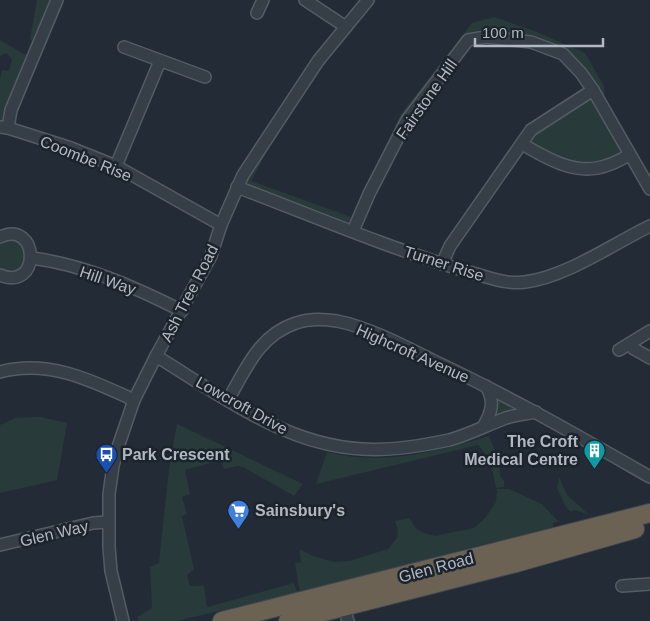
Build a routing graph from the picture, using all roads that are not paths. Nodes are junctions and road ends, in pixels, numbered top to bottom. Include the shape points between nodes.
1 (56, 0) edge
2 (263, 0) edge
3 (305, 0) edge
4 (368, 0) edge
5 (257, 13) dead end
6 (346, 26) junction
7 (124, 47) dead end
8 (160, 61) junction
9 (205, 77) dead end
10 (593, 90) junction
11 (4, 128) edge
12 (522, 144) junction
13 (629, 155) junction
14 (116, 166) junction
15 (649, 186) edge
16 (237, 187) junction
17 (221, 225) junction
18 (650, 226) edge
19 (353, 231) junction
20 (0, 237) edge
21 (32, 258) junction
22 (442, 264) junction
23 (0, 275) edge
24 (182, 311) junction
25 (650, 331) edge
26 (156, 356) junction
27 (650, 358) edge
28 (0, 372) edge
29 (486, 386) junction
30 (134, 400) junction
31 (228, 400) junction
32 (536, 412) junction
33 (483, 427) junction
34 (650, 477) edge
35 (650, 513) edge
36 (108, 522) junction
37 (650, 525) edge
38 (0, 545) edge
39 (650, 584) edge
40 (622, 586) dead end
41 (344, 607) edge
42 (124, 621) edge
43 (222, 621) edge
44 (288, 621) edge

1 - 11 street
2 - 5 street
3 - 6 street
4 - 6 street, Ash Tree Road
6 - 16 street, Ash Tree Road via 265,139
7 - 8 street
8 - 9 street
8 - 14 street
10 - 12 street via 531,130
10 - 13 street, Fairstone Hill
10 - 19 street, Fairstone Hill via 563,54 531,42 486,37 468,40 407,120
11 - 14 street, Coombe Rise
12 - 13 street via 550,161 585,170 606,166
12 - 22 street via 450,246
13 - 15 street, Fairstone Hill
14 - 17 street, Coombe Rise
16 - 17 street, Ash Tree Road
16 - 19 street, Turner Rise
17 - 24 street, Ash Tree Road via 211,256
18 - 22 street, Turner Rise via 576,264 549,276 524,282 498,280
19 - 22 street, Turner Rise
20 - 21 street via 11,234 24,240
21 - 23 street via 19,276
21 - 24 street, Hill Way via 79,268 119,282
24 - 26 street, Ash Tree Road
25 - 27 street via 625,348
26 - 30 street, Ash Tree Road
26 - 31 street, Lowcroft Drive
28 - 30 street via 32,368 67,372
29 - 31 street, Highcroft Avenue via 390,340 340,322 312,319 287,326 266,340 252,357
29 - 32 street, Highcroft Avenue
29 - 33 street, Highcroft Avenue via 492,403 491,413
30 - 36 street, Ash Tree Road via 113,466
31 - 33 street, Lowcroft Drive via 269,424 296,434 327,444 363,450 450,439
32 - 33 street, Lowcroft Drive
32 - 34 street, Highcroft Avenue
35 - 41 highway, Glen Road
36 - 38 street, Glen Way
36 - 42 street, Ash Tree Road via 111,571
37 - 41 highway, Glen Road
39 - 40 street
41 - 43 highway, Glen Road
41 - 44 highway, Glen Road

